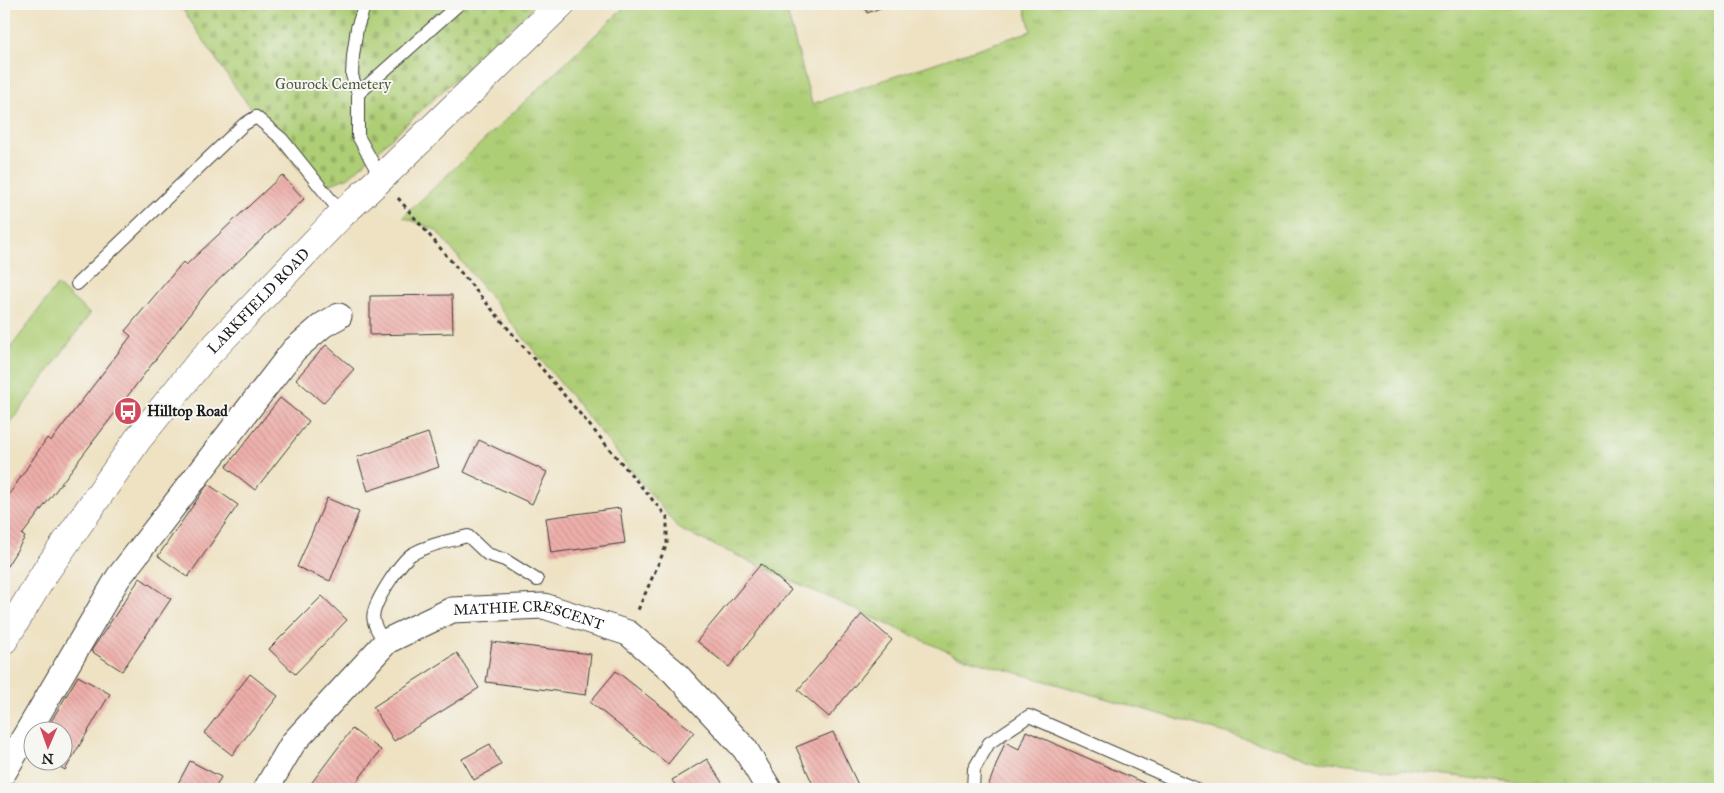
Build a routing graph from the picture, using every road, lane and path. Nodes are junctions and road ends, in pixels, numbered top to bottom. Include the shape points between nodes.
1 (365, 4) edge
2 (459, 4) edge
3 (562, 4) edge
4 (358, 94) junction
5 (381, 178) junction
6 (342, 214) junction
7 (77, 284) dead end
8 (339, 316) dead end
9 (537, 580) dead end
10 (628, 634) junction
11 (4, 640) edge
12 (387, 642) junction
13 (4, 772) edge
14 (266, 789) edge
15 (769, 789) edge
16 (973, 789) edge
17 (1196, 789) edge

1 - 4 lane via 353,56 352,75
2 - 4 lane
3 - 5 street, LARKFIELD ROAD
4 - 5 lane via 358,136
5 - 6 street, LARKFIELD ROAD
5 - 10 path via 667,517 667,544
6 - 7 lane via 282,139 256,117 243,125
6 - 11 street, LARKFIELD ROAD via 201,361 144,432 46,571
8 - 13 street via 294,350 118,578
9 - 12 lane via 504,560 487,554 468,536 434,545 411,555 393,574 373,612 377,632
10 - 12 street, MATHIE CRESCENT via 544,606 452,610
10 - 15 street, MATHIE CRESCENT via 673,671 745,749
12 - 14 street, MATHIE CRESCENT via 292,743
16 - 17 lane via 974,769 989,743 1028,716

